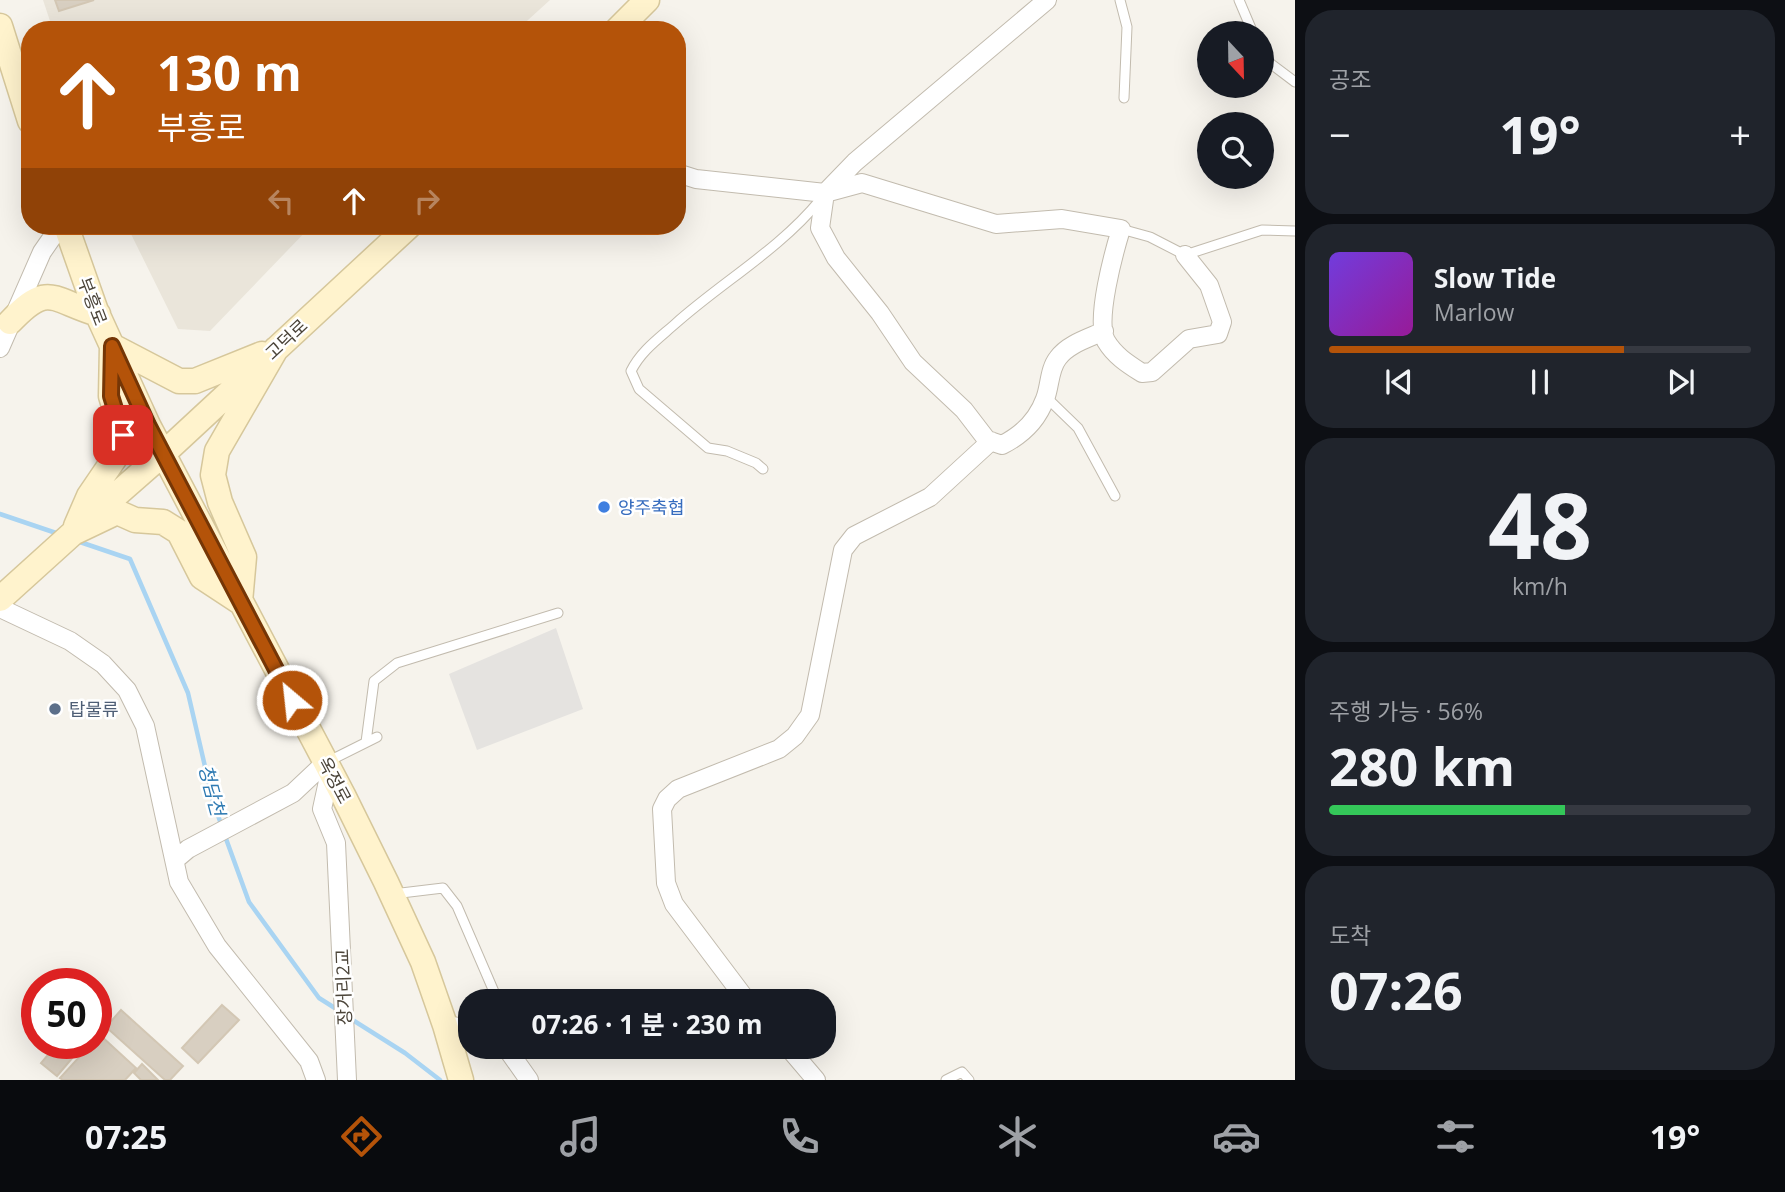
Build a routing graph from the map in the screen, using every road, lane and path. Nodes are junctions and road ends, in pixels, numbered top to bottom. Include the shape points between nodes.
1 (647, 0) edge
2 (1047, 0) edge
3 (1120, 0) edge
4 (1239, 0) edge
5 (626, 21) edge
6 (1247, 21) edge
7 (0, 26) edge
8 (1274, 66) edge
9 (1295, 82) edge
10 (21, 92) edge
11 (1124, 98) dead end
12 (686, 176) edge
13 (825, 193) junction
14 (1121, 229) junction
15 (1295, 231) edge
16 (54, 235) edge
17 (69, 235) edge
18 (399, 235) edge
19 (1185, 256) junction
20 (98, 314) junction
21 (10, 323) junction
22 (1104, 331) junction
23 (112, 346) junction
24 (0, 348) edge
25 (276, 349) junction
26 (1046, 397) junction
27 (991, 442) junction
28 (164, 453) junction
29 (762, 469) dead end
30 (1115, 496) dead end
31 (73, 533) junction
32 (9, 591) edge
33 (240, 602) junction
34 (0, 608) edge
35 (558, 613) dead end
36 (377, 737) dead end
37 (366, 742) junction
38 (328, 767) junction
39 (182, 854) junction
40 (391, 895) junction
41 (493, 989) edge
42 (738, 989) edge
43 (458, 1032) edge
44 (448, 1034) junction
45 (514, 1059) edge
46 (798, 1059) edge
47 (316, 1080) edge
48 (346, 1080) edge
49 (461, 1080) edge
50 (529, 1080) edge
51 (816, 1080) edge
52 (946, 1080) edge
53 (969, 1080) edge

1 - 5 main road
2 - 13 street via 855,162
3 - 11 lane via 1127,27
4 - 6 lane
7 - 10 main road
8 - 9 lane
12 - 13 street
13 - 14 street via 862,183 996,224 1062,219
13 - 27 street via 820,228 836,258 913,362
13 - 29 lane via 801,223 639,355 631,371 639,389 708,448 727,451
14 - 19 lane via 1150,237
14 - 22 street via 1109,270
15 - 19 lane via 1262,230
16 - 21 street
17 - 20 main road, 부흥로
18 - 25 main road, 고덕로
19 - 22 street via 1214,296 1222,322 1218,334 1189,339 1152,372 1143,373 1117,356
20 - 21 main road via 50,296 38,297
20 - 23 main road, 부흥로
21 - 24 street
22 - 26 street via 1056,359
23 - 25 main road via 179,381 195,381
23 - 28 main road, 부흥로
23 - 31 main road via 111,396 123,435 121,449 89,496
25 - 28 main road, 고덕로
25 - 33 main road via 214,462 220,502 244,557
26 - 27 street via 1033,423 1017,438 1002,445
26 - 30 lane via 1078,428
27 - 42 street via 930,497 854,536 843,550 810,715 795,736 779,749 678,789 662,809 666,883 674,904
28 - 31 main road
28 - 33 main road, 옥정로
31 - 32 main road
31 - 33 main road via 117,512 135,520 163,522 179,532 202,576
33 - 38 main road, 옥정로
34 - 39 street via 70,640 103,664 127,690 145,726
35 - 37 lane via 397,663 374,681
36 - 37 lane
37 - 38 lane
38 - 39 street via 293,793
38 - 40 main road, 옥정로
38 - 48 street, 장거리2교 via 321,809 336,843
39 - 47 street via 180,882 217,946 309,1061
40 - 41 lane via 443,888 457,906
40 - 44 main road, 옥정로 via 423,962
43 - 44 street
44 - 49 main road, 옥정로
45 - 50 street
46 - 51 street
52 - 53 lane via 962,1072

